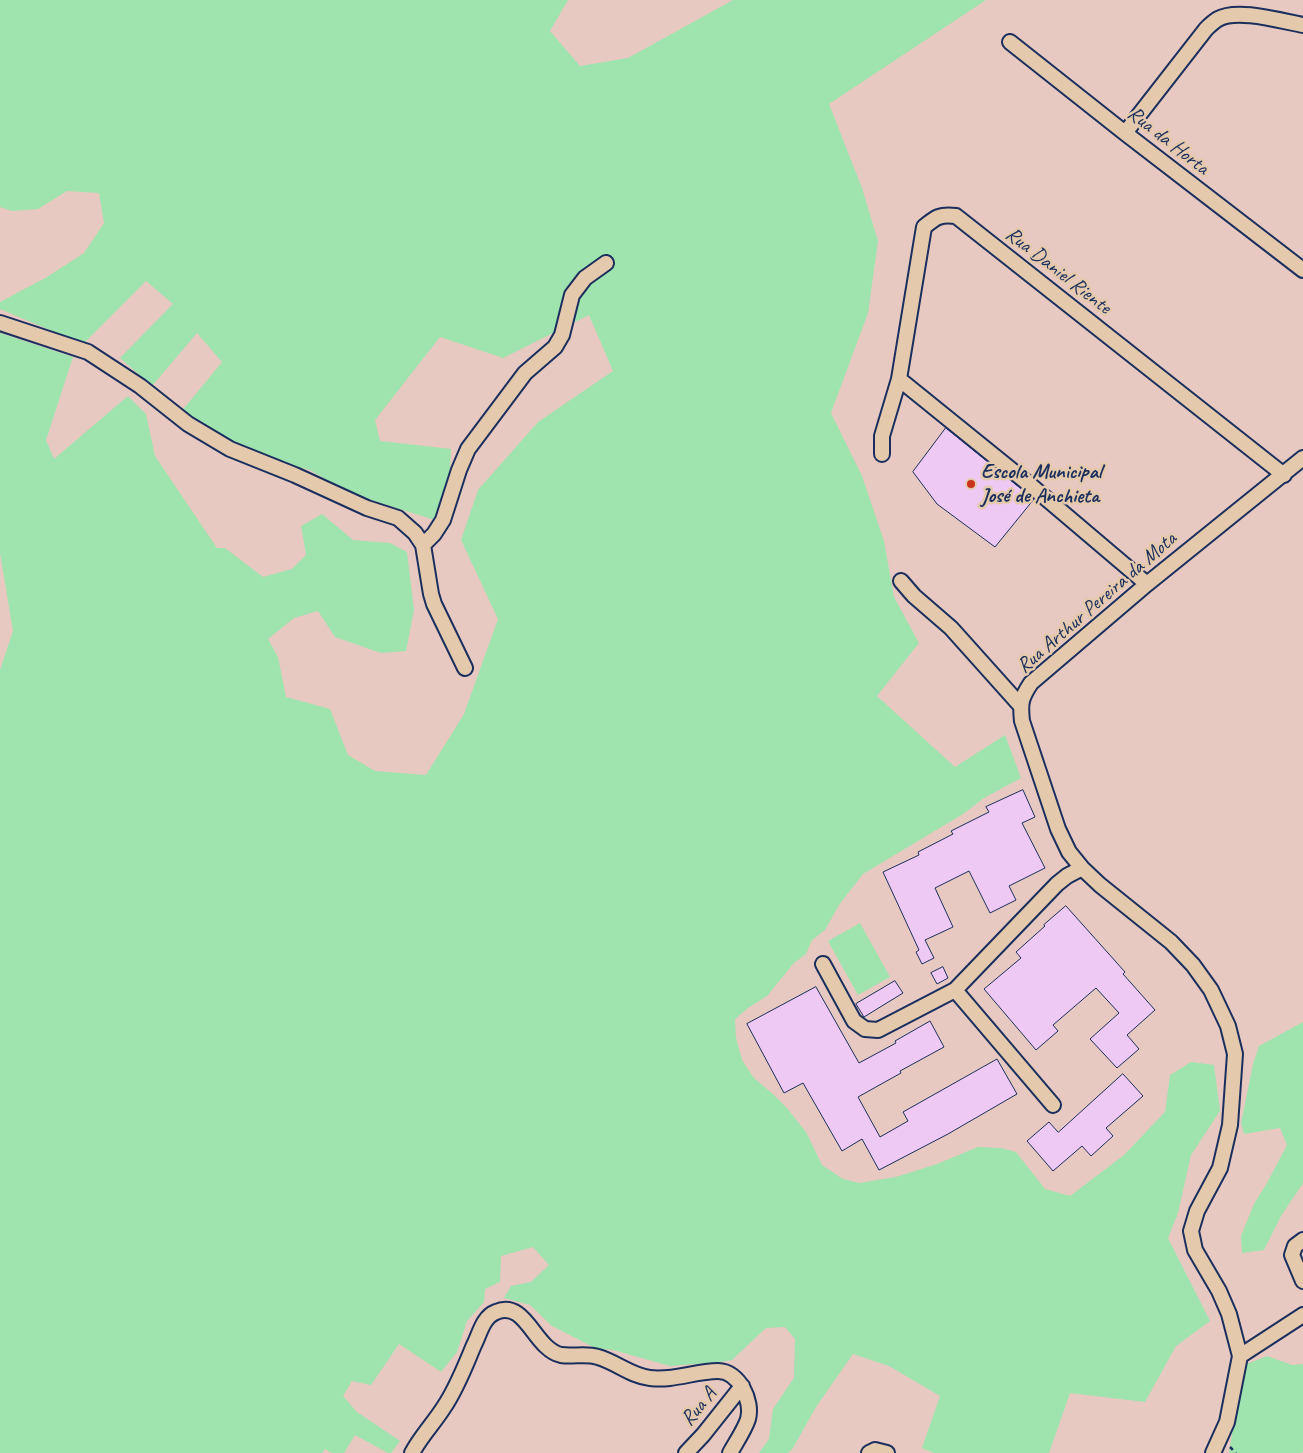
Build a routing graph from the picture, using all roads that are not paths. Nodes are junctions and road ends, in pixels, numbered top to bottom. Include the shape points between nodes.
1 (1303, 25) edge
2 (1010, 42) dead end
3 (1125, 133) junction
4 (606, 264) dead end
5 (1303, 270) edge
6 (0, 323) edge
7 (899, 379) junction
8 (882, 454) dead end
9 (1303, 458) edge
10 (1284, 475) junction
11 (424, 545) junction
12 (901, 581) dead end
13 (1147, 584) junction
14 (465, 668) dead end
15 (1020, 705) junction
16 (1082, 868) junction
17 (823, 964) dead end
18 (954, 990) junction
19 (1053, 1105) dead end
20 (1303, 1240) edge
21 (1303, 1281) edge
22 (1303, 1315) edge
23 (1240, 1356) junction
24 (742, 1386) junction
25 (412, 1453) edge
26 (686, 1453) edge
27 (730, 1453) edge
28 (869, 1453) edge
29 (887, 1453) edge
30 (1213, 1453) edge

1 - 3 street via 1232,14 1218,19 1206,29
2 - 3 street, Rua da Horta
3 - 5 street, Rua da Horta
4 - 11 street via 585,278 572,295 562,335 555,347 525,374 468,449 443,520
6 - 11 street via 88,352 140,386 188,424 230,449 366,508 398,518 415,532
7 - 8 street, Rua Daniel Riente via 882,436
7 - 10 street, Rua Daniel Riente via 924,227 935,218 956,216
7 - 13 street
9 - 10 street, Rua Arthur Pereira da Mota
10 - 13 street, Rua Arthur Pereira da Mota
11 - 14 street via 434,604
12 - 15 street via 951,628
13 - 15 street, Rua Arthur Pereira da Mota via 1031,683
15 - 16 street, Rua Arthur Pereira da Mota via 1022,721 1058,829 1069,852
16 - 18 street via 1057,884
16 - 23 street, Rua Arthur Pereira da Mota via 1171,942 1193,965 1211,990 1228,1026 1235,1054 1230,1125 1220,1168 1197,1211 1191,1231 1195,1250 1229,1314
17 - 18 street via 854,1021 865,1029 878,1030
18 - 19 street
20 - 21 street via 1292,1255
22 - 23 street
23 - 30 street, Rua Arthur Pereira da Mota via 1227,1422
24 - 25 street via 723,1371 673,1379 650,1378 596,1356 561,1355 549,1350 521,1315 508,1309 490,1315 483,1325 448,1400
24 - 26 street, Rua A
24 - 27 street via 748,1405 748,1419
28 - 29 street via 875,1450

